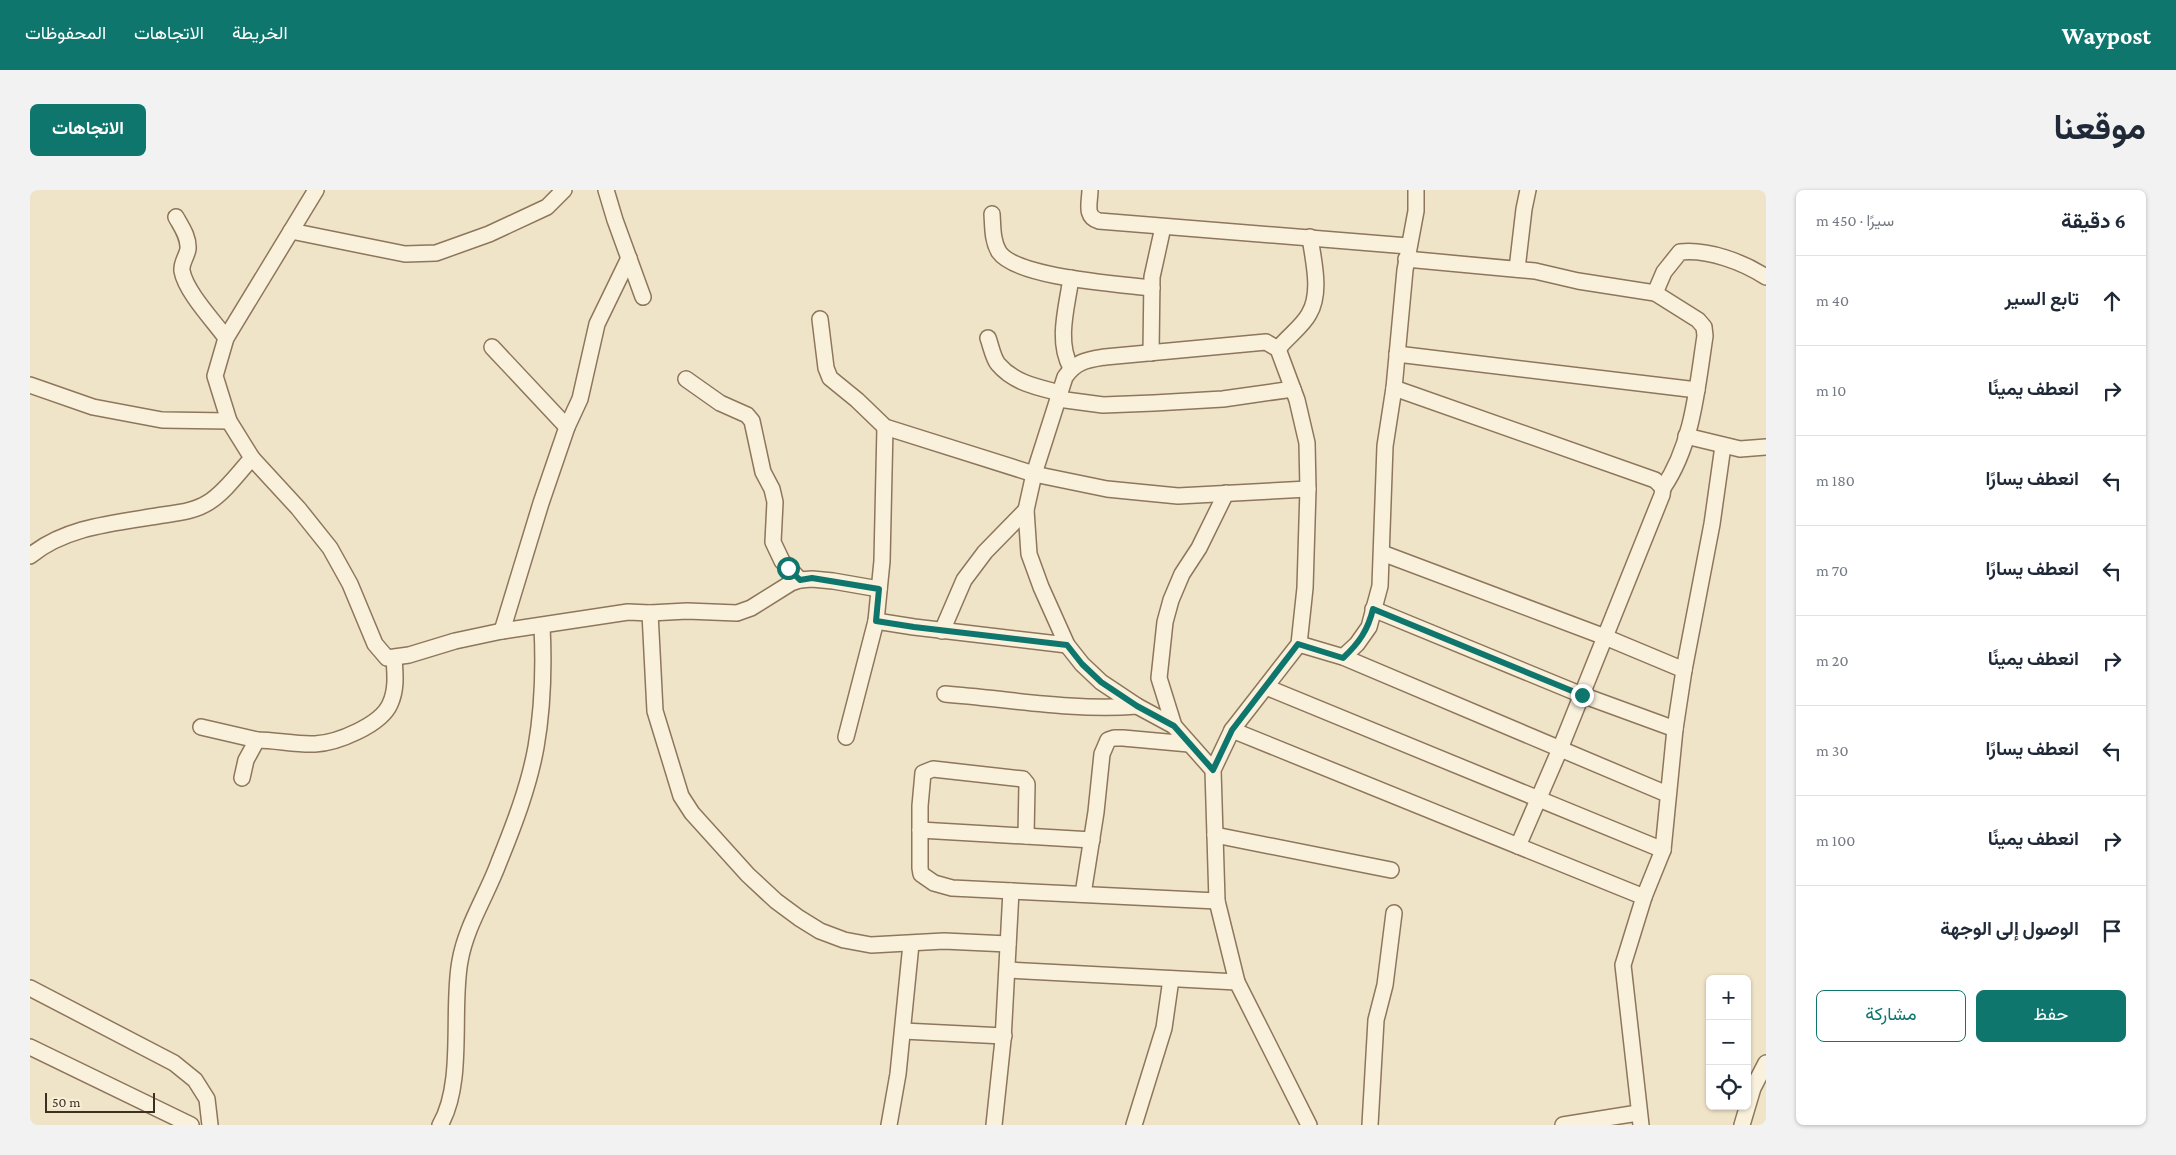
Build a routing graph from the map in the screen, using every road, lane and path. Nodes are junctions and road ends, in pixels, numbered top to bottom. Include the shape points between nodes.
1 (316, 190) edge
2 (564, 190) edge
3 (606, 190) edge
4 (1090, 190) edge
5 (1416, 190) edge
6 (1528, 190) edge
7 (992, 214) dead end
8 (176, 217) dead end
9 (1164, 227) junction
10 (291, 232) junction
11 (1310, 237) junction
12 (1407, 253) junction
13 (629, 258) junction
14 (1517, 269) junction
15 (1071, 278) junction
16 (1766, 278) edge
17 (1152, 288) junction
18 (1655, 293) junction
19 (643, 297) dead end
20 (820, 319) dead end
21 (226, 338) junction
22 (988, 338) dead end
23 (492, 346) dead end
24 (1278, 349) junction
25 (1151, 353) junction
26 (1397, 354) junction
27 (1071, 368) junction
28 (686, 379) dead end
29 (30, 384) edge
30 (1394, 388) junction
31 (1293, 389) junction
32 (1697, 390) junction
33 (1059, 396) junction
34 (229, 421) junction
35 (885, 426) junction
36 (566, 427) junction
37 (1686, 436) junction
38 (1723, 446) junction
39 (1766, 447) edge
40 (252, 458) junction
41 (1034, 474) junction
42 (1663, 488) junction
43 (1308, 489) junction
44 (1226, 493) junction
45 (1026, 510) junction
46 (1382, 553) junction
47 (30, 556) edge
48 (800, 580) junction
49 (879, 589) junction
50 (1373, 609) junction
51 (650, 613) junction
52 (876, 621) junction
53 (542, 626) junction
54 (502, 631) junction
55 (942, 631) junction
56 (1605, 636) junction
57 (1298, 644) junction
58 (1067, 645) junction
59 (394, 658) junction
60 (1343, 658) junction
61 (1684, 670) junction
62 (1266, 687) junction
63 (945, 694) dead end
64 (1582, 695) junction
65 (1137, 706) junction
66 (1174, 726) junction
67 (201, 727) dead end
68 (1675, 729) junction
69 (1232, 730) junction
70 (846, 737) dead end
71 (257, 740) junction
72 (1189, 744) junction
73 (1560, 749) junction
74 (1213, 770) junction
75 (242, 778) dead end
76 (1667, 794) junction
77 (1538, 798) junction
78 (920, 830) junction
79 (1215, 834) junction
80 (1026, 836) junction
81 (1092, 840) junction
82 (1518, 846) junction
83 (1663, 850) junction
84 (1391, 870) dead end
85 (1011, 891) junction
86 (1082, 894) junction
87 (1644, 897) junction
88 (1217, 901) junction
89 (1394, 914) dead end
90 (911, 944) junction
91 (1008, 944) junction
92 (1008, 970) junction
93 (1171, 979) junction
94 (1237, 982) junction
95 (30, 988) edge
96 (902, 1031) junction
97 (1004, 1036) junction
98 (30, 1047) edge
99 (1766, 1062) edge
100 (1640, 1119) edge
101 (191, 1125) edge
102 (210, 1125) edge
103 (440, 1125) edge
104 (889, 1125) edge
105 (994, 1125) edge
106 (1134, 1125) edge
107 (1309, 1125) edge
108 (1370, 1125) edge
109 (1563, 1125) edge
110 (1742, 1125) edge

1 - 10 street
2 - 10 street via 548,207 489,234 436,253 405,254
3 - 13 street
4 - 9 street via 1088,212 1095,220
5 - 12 street via 1416,211
6 - 14 street
7 - 15 street via 994,240 1003,257 1046,274
8 - 21 street via 188,240 182,268 184,277
9 - 11 street
9 - 17 street
10 - 21 street
11 - 12 street
11 - 24 street via 1316,295 1309,314
12 - 14 street
12 - 26 street
13 - 19 street
13 - 36 street via 597,324 580,399
14 - 18 street
15 - 17 street
15 - 27 street via 1063,331 1064,355
16 - 18 street via 1751,267 1714,256 1680,252 1671,260
17 - 25 street
18 - 32 street via 1684,310 1704,327
20 - 35 street via 830,378
21 - 34 street via 215,376
22 - 33 street via 998,364 1015,379
23 - 36 street
24 - 25 street via 1266,342
24 - 31 street
25 - 27 street via 1081,360
26 - 30 street
26 - 32 street
27 - 33 street
28 - 48 street via 752,421 763,472 775,502 773,542 782,561
29 - 34 street via 93,407 152,418
30 - 42 street via 1655,480
30 - 46 street via 1385,446
31 - 33 street via 1223,399 1104,405
31 - 43 street via 1307,443
32 - 37 street
33 - 41 street
34 - 40 street
35 - 41 street
35 - 49 street
36 - 54 street
37 - 38 street
37 - 42 street via 1672,475
38 - 39 street via 1740,449
38 - 61 street via 1712,524
40 - 47 street via 209,502 190,511 79,531 38,549
40 - 59 street via 330,548 350,584 380,653
41 - 44 street via 1107,489 1178,496
41 - 45 street
42 - 56 street
43 - 44 street
43 - 57 street via 1305,588
44 - 66 street via 1199,548 1182,574 1165,622 1159,678
45 - 55 street via 984,552 964,580
45 - 58 street via 1029,554
46 - 50 street via 1380,586
46 - 56 street
48 - 49 street via 812,578
48 - 51 street via 737,613
49 - 52 street
50 - 60 street via 1369,627
50 - 64 street
51 - 53 street via 628,612
51 - 90 street via 655,711 682,796 692,813 776,901 820,931 870,945
52 - 55 street
52 - 70 street
53 - 54 street
53 - 103 street via 542,682 536,747 514,825 469,930 460,961 453,1083
54 - 59 street
55 - 58 street
56 - 61 street
56 - 64 street
57 - 60 street
57 - 62 street
58 - 65 street via 1101,682
59 - 71 street via 395,680 390,705 368,725 338,740 315,744
60 - 73 street
61 - 68 street
62 - 69 street
62 - 77 street
63 - 65 street via 1070,706
64 - 68 street
64 - 73 street
65 - 66 street
66 - 72 street
67 - 71 street
68 - 76 street
69 - 74 street
69 - 82 street
71 - 75 street via 246,760
72 - 74 street
72 - 81 street via 1123,738 1108,740 1102,754
73 - 76 street
73 - 77 street
74 - 79 street
76 - 83 street
77 - 82 street
77 - 83 street
78 - 80 street
78 - 80 street via 922,777 933,769 1023,779 1026,784
78 - 85 street via 920,868 927,879 952,888
79 - 84 street
79 - 88 street
80 - 81 street
81 - 86 street
82 - 87 street
83 - 87 street
85 - 86 street
85 - 91 street
86 - 88 street
87 - 100 street via 1622,966
88 - 94 street
89 - 108 street via 1385,985 1376,1020
90 - 91 street via 944,941
90 - 96 street
91 - 92 street
92 - 93 street
92 - 97 street
93 - 94 street
93 - 106 street via 1164,1028
94 - 107 street
95 - 102 street via 174,1063 195,1080 207,1099
96 - 97 street
96 - 104 street
97 - 105 street
98 - 101 street
99 - 110 street via 1753,1088
100 - 109 street

